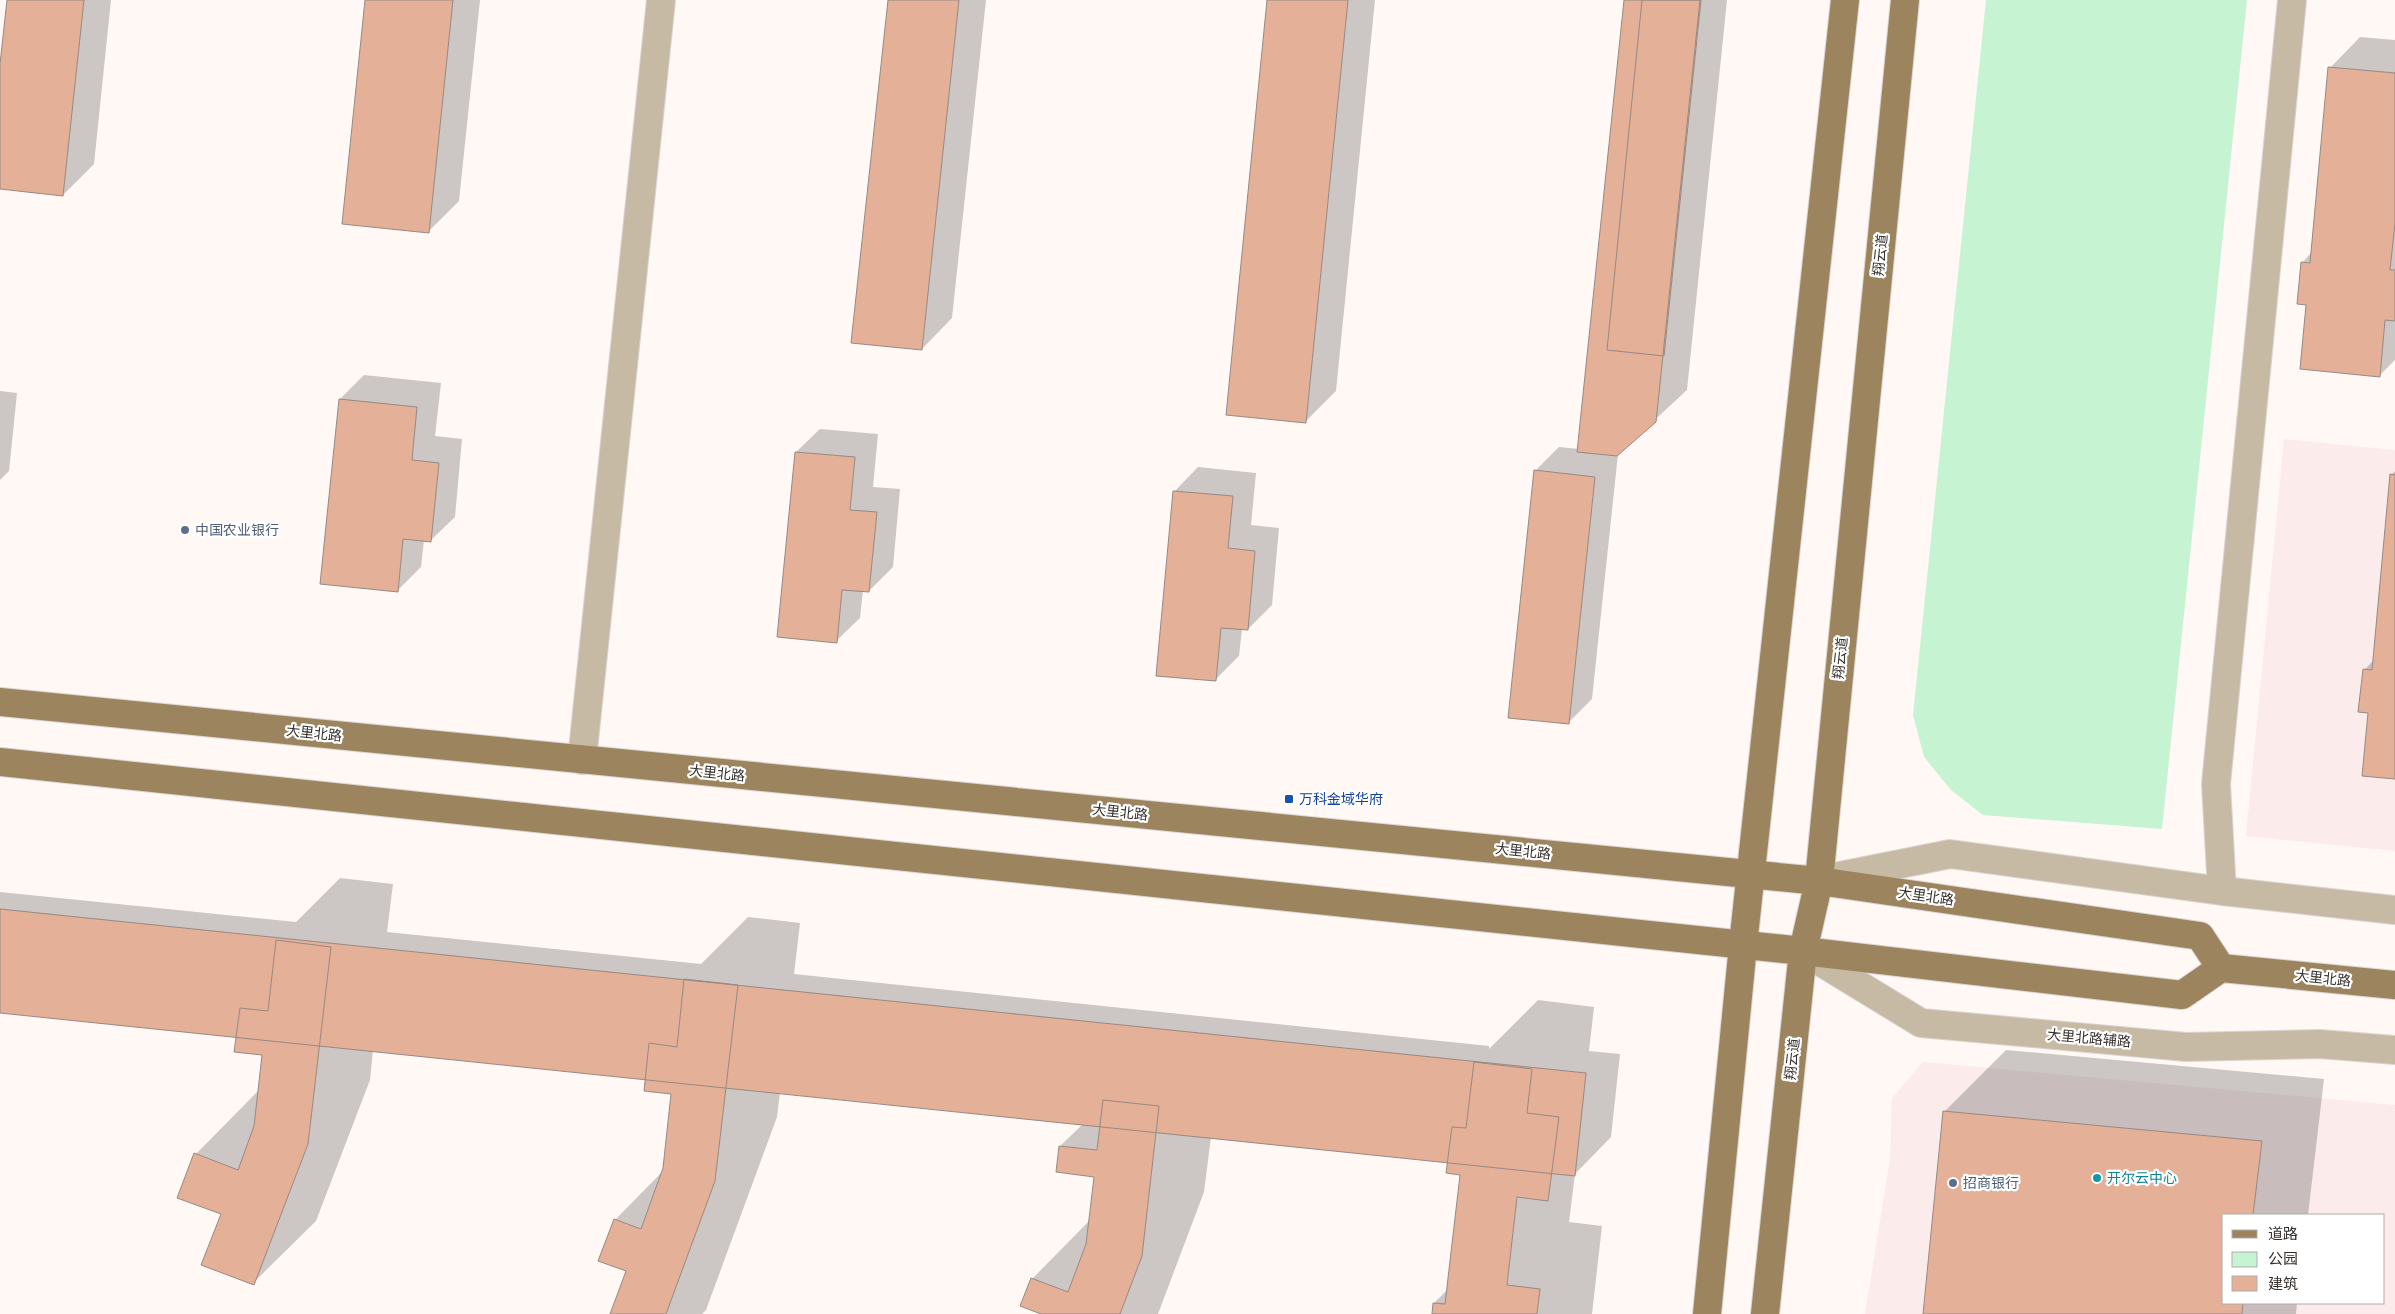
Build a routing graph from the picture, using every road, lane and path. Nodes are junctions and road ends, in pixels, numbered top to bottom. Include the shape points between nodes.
1 (661, 0) edge
2 (1845, 0) edge
3 (1905, 0) edge
4 (2292, 0) edge
5 (0, 702) edge
6 (582, 760) junction
7 (0, 762) edge
8 (1750, 873) junction
9 (1819, 881) junction
10 (2222, 891) junction
11 (2395, 910) edge
12 (1743, 945) junction
13 (1803, 951) junction
14 (2221, 968) junction
15 (2395, 985) edge
16 (2395, 1050) edge
17 (1707, 1314) edge
18 (1765, 1314) edge

1 - 6 street
2 - 8 main road
3 - 9 main road, 翔云道
4 - 10 street via 2216,784
5 - 6 main road, 大里北路
6 - 8 main road, 大里北路
7 - 12 main road
8 - 9 main road, 大里北路
8 - 12 main road
9 - 10 street via 1950,854
9 - 13 main road, 翔云道
9 - 14 main road, 大里北路 via 2200,936
10 - 11 street
12 - 13 main road
12 - 17 main road
13 - 14 main road via 2182,995
13 - 16 street, 大里北路辅路 via 1922,1023 2186,1047 2320,1044
13 - 18 main road, 翔云道
14 - 15 main road, 大里北路

